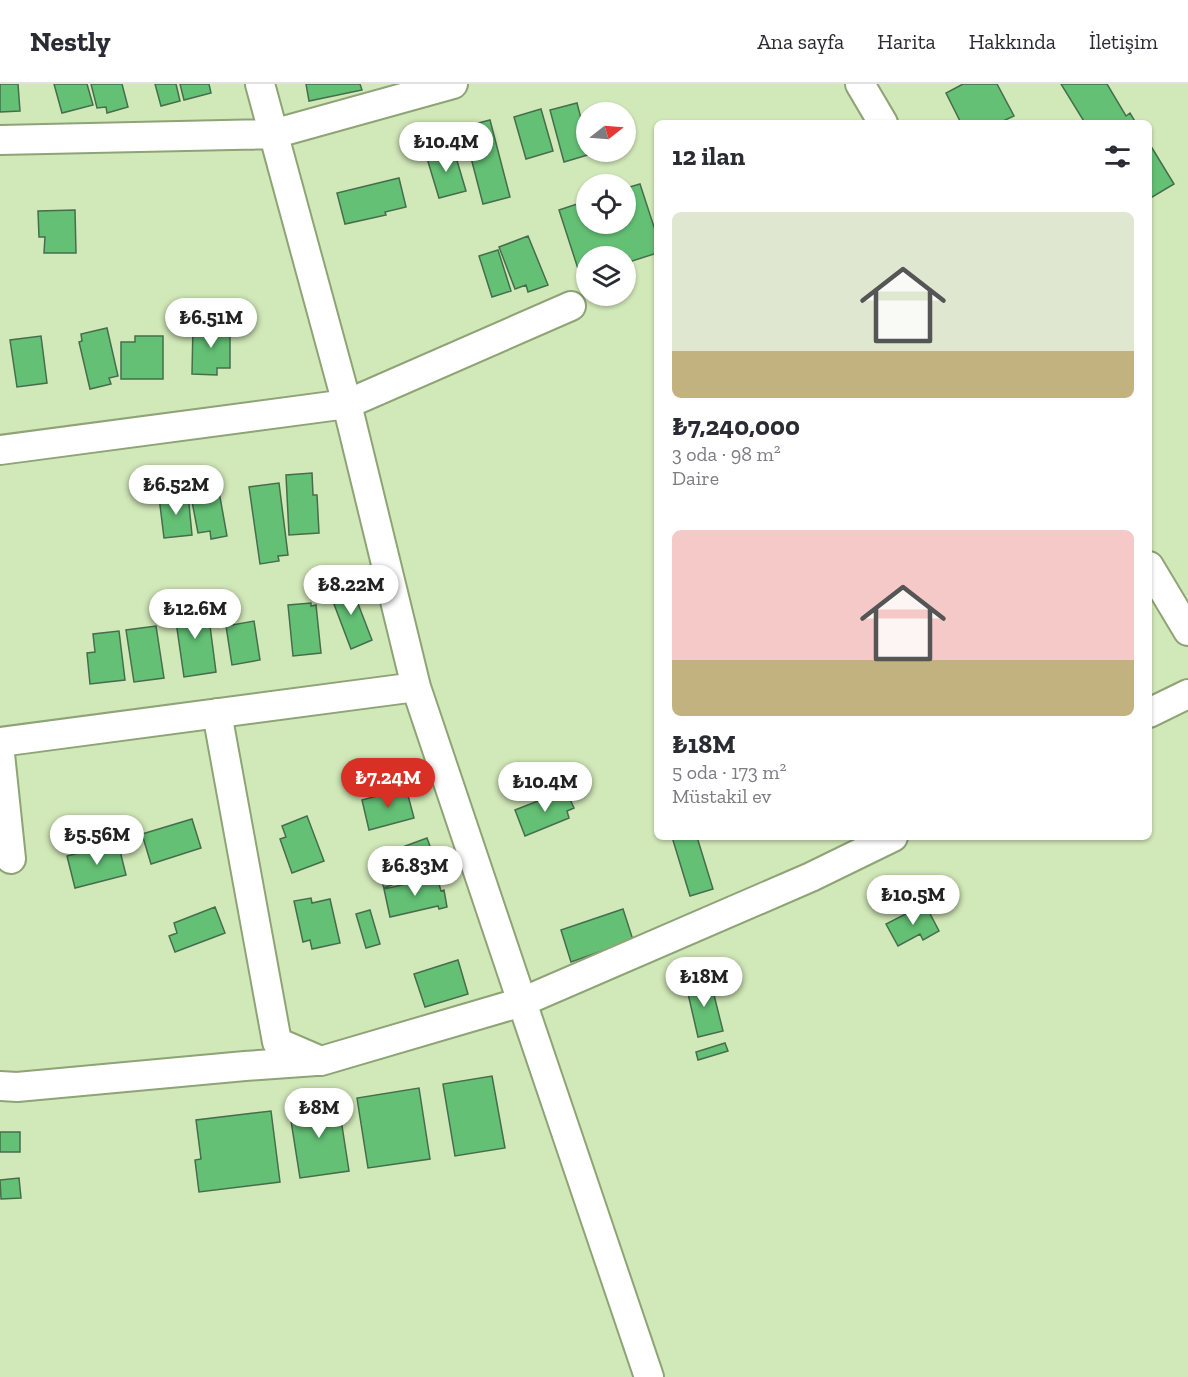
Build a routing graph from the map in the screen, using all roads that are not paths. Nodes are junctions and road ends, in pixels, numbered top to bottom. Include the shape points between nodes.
1 (260, 84) edge
2 (453, 84) edge
3 (860, 84) edge
4 (881, 120) edge
5 (273, 134) junction
6 (0, 140) edge
7 (571, 306) dead end
8 (347, 404) junction
9 (0, 450) edge
10 (1152, 571) edge
11 (1188, 631) edge
12 (416, 687) junction
13 (1188, 694) edge
14 (1152, 712) edge
15 (217, 713) junction
16 (0, 742) edge
17 (0, 754) edge
18 (887, 840) edge
19 (11, 859) dead end
20 (522, 1002) junction
21 (321, 1061) junction
22 (0, 1086) edge
23 (649, 1377) edge

1 - 5 street
2 - 5 street
3 - 4 street
5 - 6 street
5 - 8 street
7 - 8 street
8 - 9 street
8 - 12 street
10 - 11 street
12 - 15 street
12 - 20 street
13 - 14 street
15 - 16 street
15 - 21 street via 277,1042
17 - 19 street
18 - 20 street via 811,877
20 - 21 street
20 - 23 street
21 - 22 street

